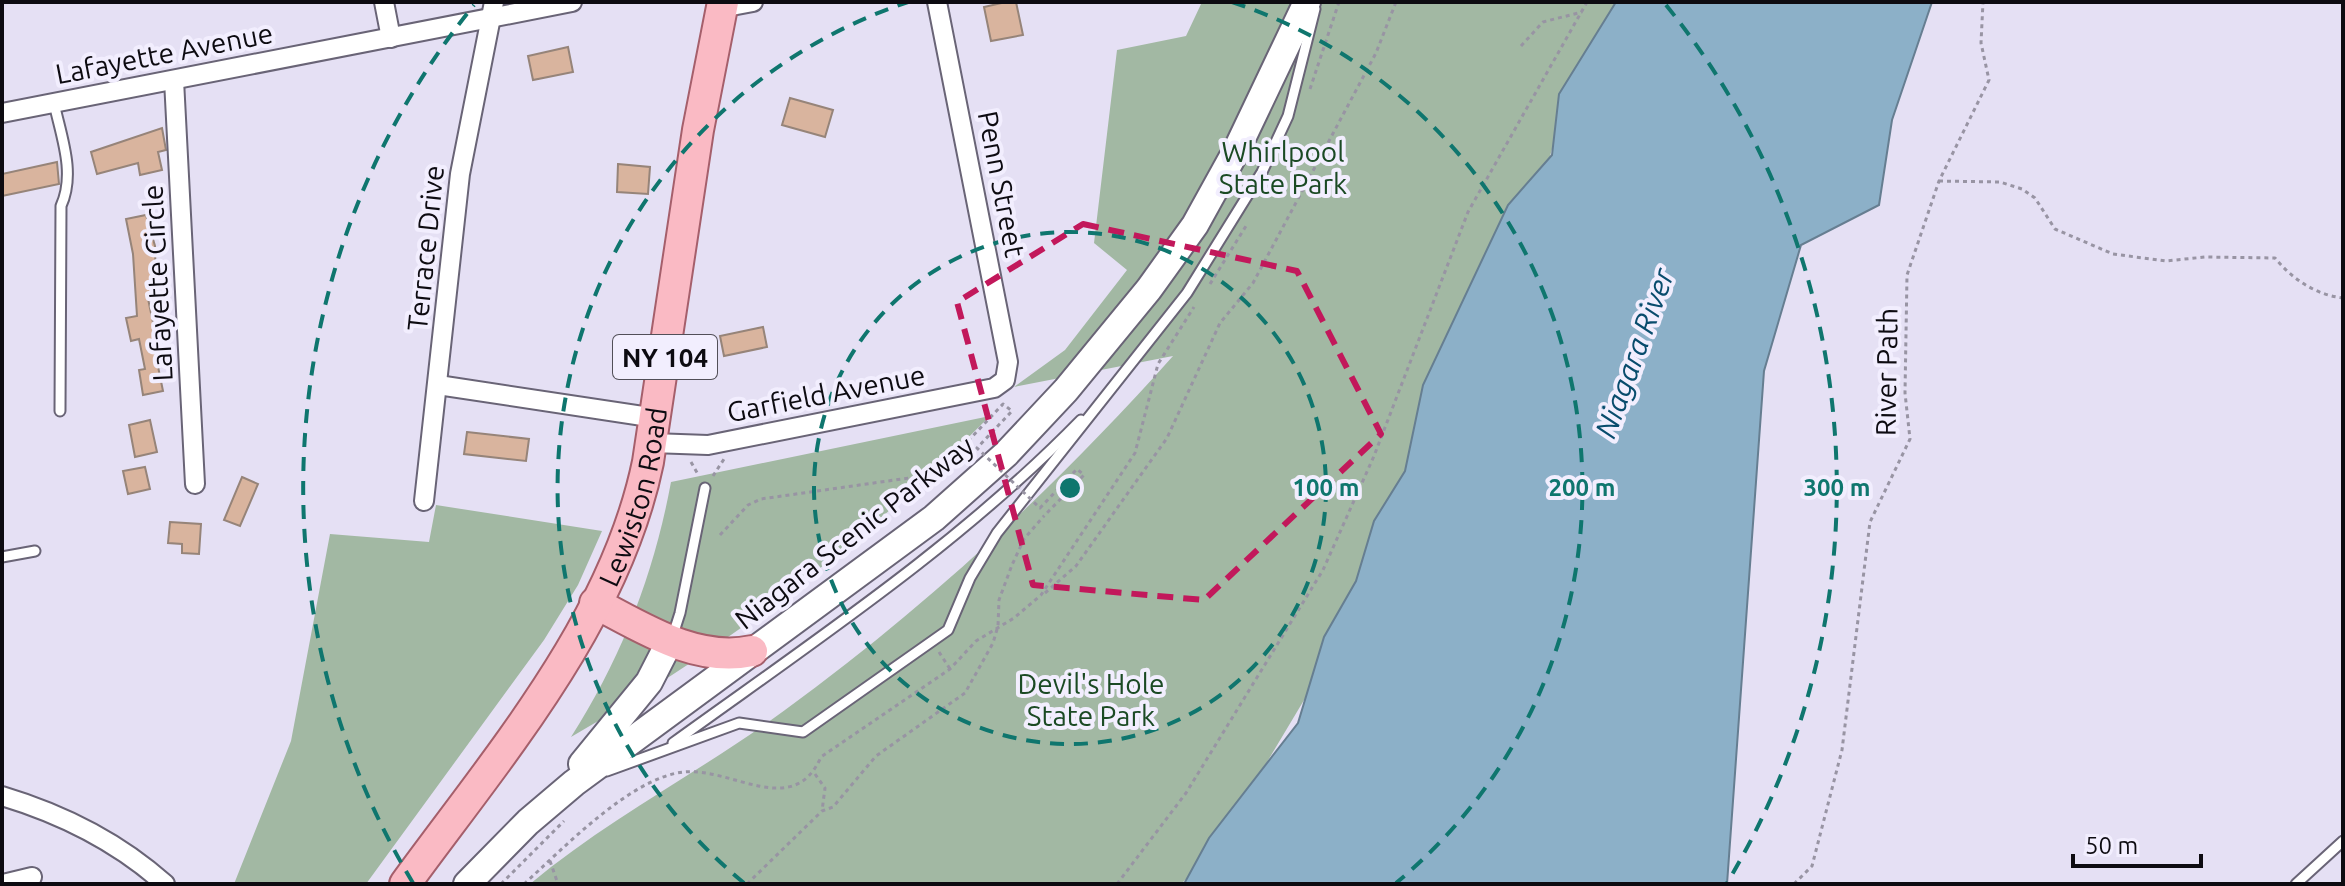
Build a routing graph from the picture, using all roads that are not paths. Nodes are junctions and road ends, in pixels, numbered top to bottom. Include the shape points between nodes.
1 (384, 2) edge
2 (572, 2) edge
3 (753, 2) edge
4 (937, 2) edge
5 (1307, 2) edge
6 (1317, 2) edge
7 (722, 5) edge
8 (492, 10) edge
9 (391, 38) junction
10 (174, 80) junction
11 (54, 103) junction
12 (2, 113) edge
13 (1007, 376) joint
14 (1116, 384) junction
15 (438, 385) junction
16 (60, 411) dead end
17 (654, 430) junction
18 (195, 484) dead end
19 (705, 488) road end
20 (424, 501) dead end
21 (35, 551) dead end
22 (2, 557) edge
23 (595, 603) junction
24 (670, 641) junction
25 (752, 651) junction
26 (664, 750) junction
27 (574, 783) junction
28 (2, 796) edge
29 (550, 803) junction
30 (2343, 841) edge
31 (32, 877) dead end
32 (3, 884) edge
33 (165, 884) edge
34 (405, 884) edge
35 (467, 884) edge
36 (2296, 884) edge

1 - 9 street
2 - 8 street, Lafayette Avenue
3 - 7 street
4 - 13 street, Penn Street
5 - 25 main road, Niagara Scenic Parkway via 1195,225 1066,390 1006,454 934,518
6 - 14 lane via 1288,116 1262,172 1187,293
7 - 17 main road, Lewiston Road / NY 104 via 693,159
8 - 9 street, Lafayette Avenue
8 - 15 street, Terrace Drive via 460,174
9 - 10 street, Lafayette Avenue
10 - 11 street, Lafayette Avenue
10 - 18 street, Lafayette Circle
11 - 12 street, Lafayette Avenue
11 - 16 lane via 68,166 68,191 61,206
13 - 17 street, Garfield Avenue via 994,388 737,439 684,447
14 - 26 lane via 1028,474 940,550
14 - 26 lane via 997,533 948,630 933,643 803,732 739,723
15 - 17 street, Garfield Avenue
15 - 20 street, Terrace Drive
17 - 23 main road, Lewiston Road / NY 104 via 635,515
19 - 24 lane
21 - 22 lane
23 - 24 main road
23 - 34 main road, Lewiston Road / NY 104 via 527,716
24 - 25 main road via 723,655
24 - 29 main road via 649,682
25 - 27 main road, Niagara Scenic Parkway
26 - 27 lane
27 - 29 main road, Niagara Scenic Parkway
28 - 33 street via 83,828
29 - 35 main road, Niagara Scenic Parkway
30 - 36 lane
31 - 32 street

